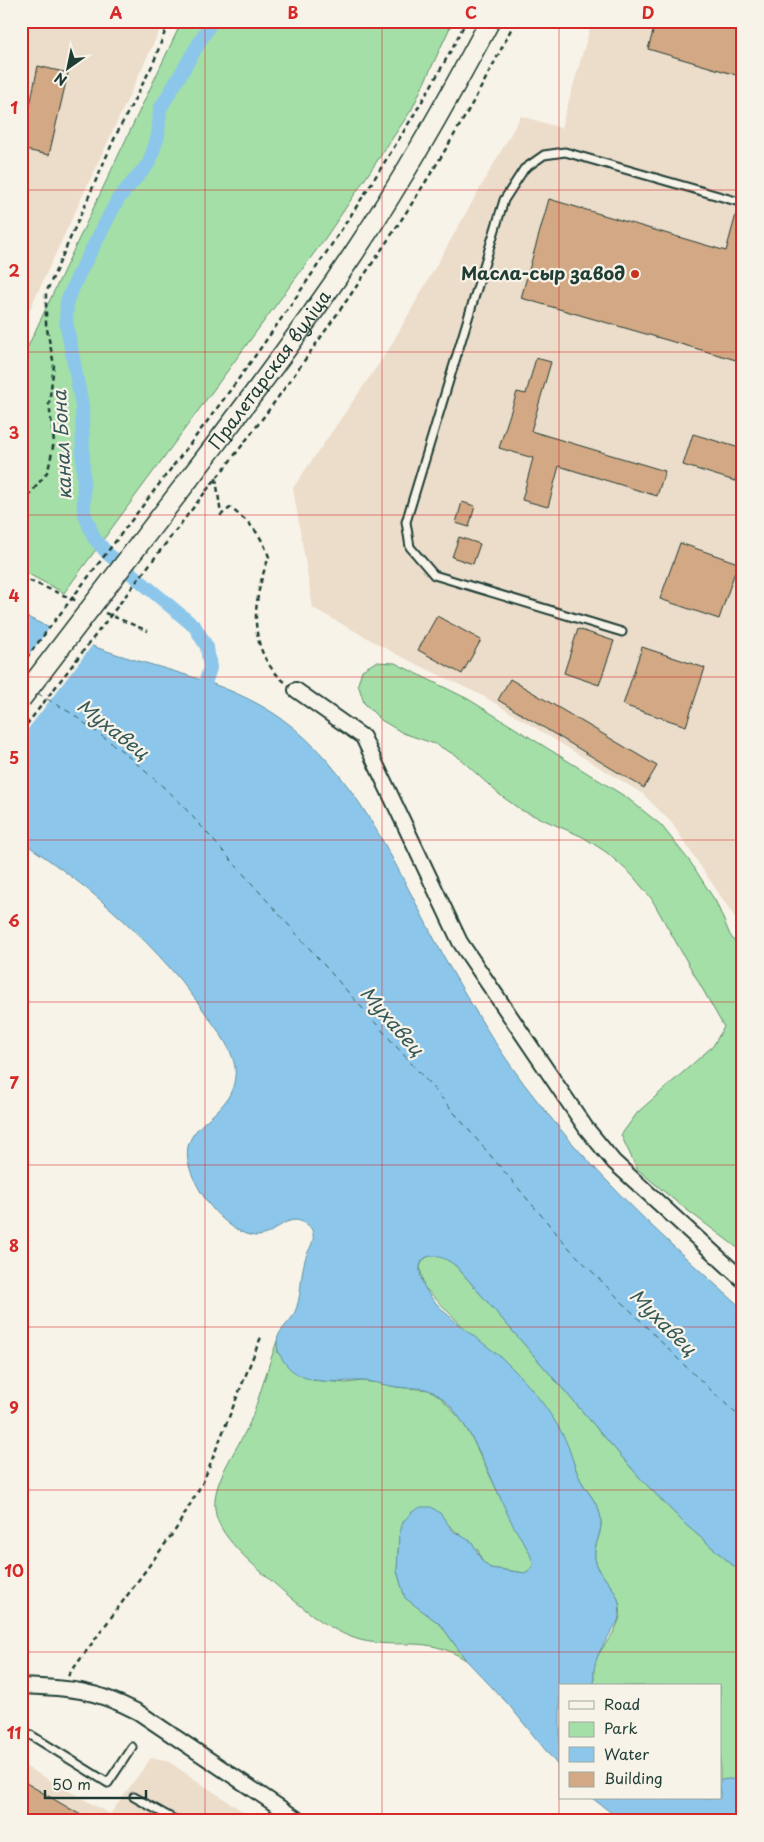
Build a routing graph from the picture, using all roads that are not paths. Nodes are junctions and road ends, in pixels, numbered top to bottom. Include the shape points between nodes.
1 (490, 21) edge
2 (743, 203) edge
3 (622, 632) dead end
4 (296, 690) road end
5 (21, 699) edge
6 (743, 1280) edge
7 (21, 1686) edge
8 (21, 1729) edge
9 (132, 1747) dead end
10 (134, 1797) dead end
11 (177, 1821) edge
12 (300, 1821) edge

1 - 5 main road, Пралетарская вуліца, bridge via 439,116 353,255 272,370
2 - 3 lane via 565,152 544,155 524,169 504,200 406,522 410,547 434,575
4 - 6 street via 363,736 460,942 586,1128 614,1162
7 - 12 street via 85,1690 110,1697 138,1712
8 - 9 lane via 108,1783
10 - 11 lane

